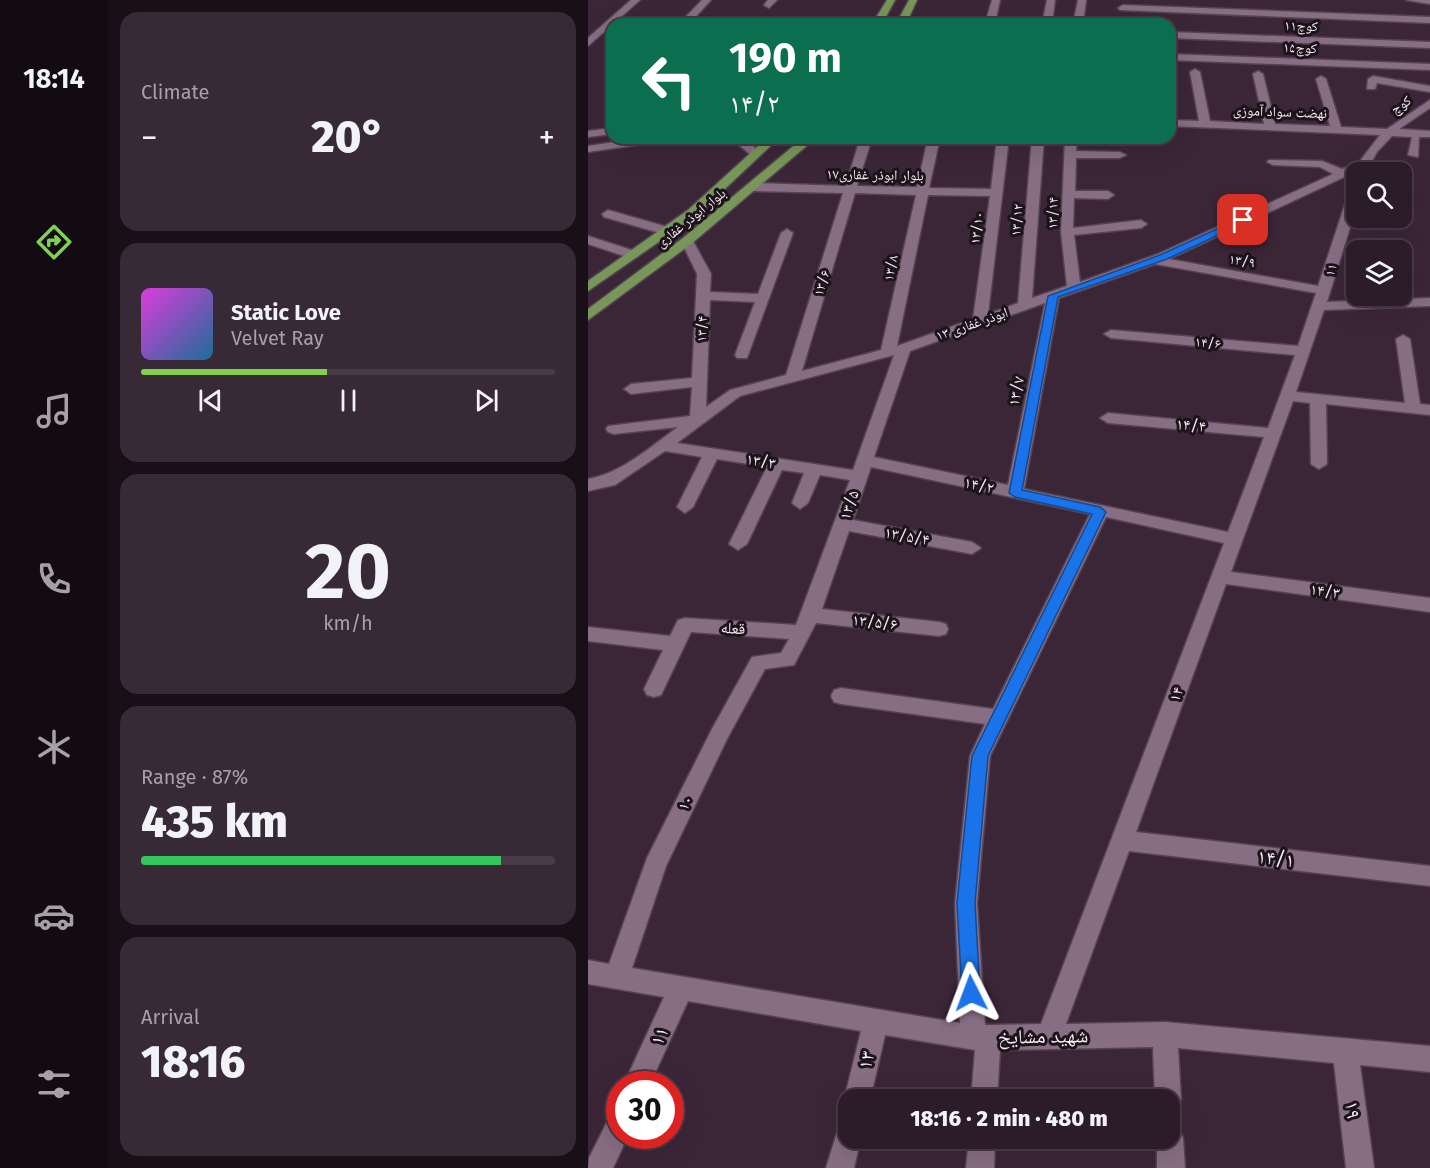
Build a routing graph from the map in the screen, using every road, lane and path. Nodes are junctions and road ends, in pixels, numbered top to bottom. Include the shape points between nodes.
1 (636, 0) edge
2 (707, 0) edge
3 (891, 0) edge
4 (913, 0) edge
5 (996, 0) edge
6 (1051, 0) edge
7 (1082, 0) edge
8 (1176, 0) edge
9 (1225, 0) edge
10 (1270, 0) edge
11 (1410, 0) edge
12 (1430, 1) edge
13 (1123, 8) edge
14 (1178, 10) junction
15 (885, 11) junction
16 (907, 11) junction
17 (1228, 12) junction
18 (1273, 14) junction
19 (616, 18) edge
20 (690, 18) edge
21 (881, 18) edge
22 (904, 18) edge
23 (992, 18) edge
24 (1048, 18) edge
25 (1079, 18) edge
26 (1430, 20) edge
27 (606, 27) edge
28 (1176, 35) edge
29 (588, 43) edge
30 (1430, 45) edge
31 (1176, 57) edge
32 (1430, 67) edge
33 (1195, 72) dead end
34 (1258, 74) dead end
35 (1321, 79) dead end
36 (1371, 87) dead end
37 (1430, 89) edge
38 (1430, 103) edge
39 (1176, 123) edge
40 (1205, 124) junction
41 (1270, 127) junction
42 (1336, 129) junction
43 (606, 132) edge
44 (1390, 132) junction
45 (588, 134) edge
46 (1430, 134) edge
47 (1415, 139) junction
48 (1430, 141) edge
49 (618, 144) edge
50 (744, 144) edge
51 (767, 144) edge
52 (803, 144) edge
53 (864, 144) edge
54 (933, 144) edge
55 (1002, 144) edge
56 (1038, 144) edge
57 (1071, 144) edge
58 (588, 148) edge
59 (756, 154) junction
60 (1070, 154) junction
61 (1120, 155) dead end
62 (1414, 155) dead end
63 (1273, 162) dead end
64 (1367, 162) edge
65 (1346, 173) edge
66 (1343, 174) junction
67 (753, 187) junction
68 (850, 189) junction
69 (923, 191) junction
70 (996, 193) junction
71 (1069, 194) junction
72 (1108, 195) dead end
73 (608, 214) dead end
74 (1346, 222) edge
75 (1141, 224) dead end
76 (667, 231) junction
77 (1067, 232) junction
78 (788, 233) dead end
79 (588, 240) edge
80 (687, 241) junction
81 (633, 255) junction
82 (1154, 260) junction
83 (588, 287) edge
84 (1074, 288) junction
85 (1325, 291) junction
86 (703, 296) junction
87 (1053, 296) junction
88 (763, 298) junction
89 (1430, 302) edge
90 (1025, 305) junction
91 (1320, 306) junction
92 (588, 316) edge
93 (980, 321) junction
94 (1111, 334) dead end
95 (1403, 339) dead end
96 (896, 350) junction
97 (1304, 351) junction
98 (742, 355) dead end
99 (793, 377) junction
100 (700, 382) junction
101 (631, 389) dead end
102 (1287, 396) junction
103 (1318, 399) junction
104 (1413, 409) junction
105 (1430, 410) edge
106 (1108, 418) dead end
107 (698, 420) junction
108 (614, 429) dead end
109 (1273, 433) junction
110 (663, 446) junction
111 (712, 454) junction
112 (865, 460) junction
113 (777, 464) junction
114 (1319, 464) dead end
115 (814, 469) junction
116 (859, 476) junction
117 (588, 485) edge
118 (1015, 493) junction
119 (800, 503) dead end
120 (686, 507) dead end
121 (1100, 512) junction
122 (843, 524) junction
123 (1233, 539) junction
124 (738, 544) dead end
125 (972, 548) dead end
126 (1219, 577) junction
127 (1430, 604) edge
128 (811, 615) junction
129 (939, 629) dead end
130 (802, 633) junction
131 (588, 634) edge
132 (676, 644) junction
133 (787, 660) joint
134 (654, 689) dead end
135 (841, 696) dead end
136 (999, 718) junction
137 (1122, 840) junction
138 (1430, 876) edge
139 (588, 972) edge
140 (617, 977) junction
141 (681, 988) junction
142 (876, 1021) junction
143 (1165, 1034) junction
144 (1049, 1036) junction
145 (981, 1038) junction
146 (1346, 1053) junction
147 (1430, 1059) edge
148 (643, 1071) edge
149 (860, 1089) edge
150 (983, 1089) edge
151 (1168, 1089) edge
152 (608, 1149) edge
153 (845, 1149) edge
154 (981, 1149) edge
155 (1170, 1149) edge
156 (599, 1168) edge
157 (840, 1168) edge
158 (980, 1168) edge
159 (1171, 1168) edge
160 (1360, 1168) edge

1 - 19 street
2 - 20 street
3 - 15 main road
4 - 16 main road
5 - 23 street
6 - 24 street
7 - 25 street
8 - 14 street
9 - 17 street
10 - 18 street
11 - 12 street
13 - 14 street
14 - 17 street
15 - 16 main road
15 - 21 main road
16 - 22 main road
17 - 18 street
18 - 26 street via 1394,14
27 - 29 street
28 - 30 street, ۱۱کوچ
31 - 32 street, ۱۵کوچ
33 - 40 street
34 - 41 street
35 - 42 street
36 - 37 street via 1373,79
38 - 44 street, کوچ
39 - 40 street, نهضت سواد آموزی
40 - 41 street, نهضت سواد آموزی
41 - 42 street, نهضت سواد آموزی
42 - 44 street, نهضت سواد آموزی
43 - 45 street
44 - 46 street, نهضت سواد آموزی
44 - 47 street, نهضت سواد آموزی
44 - 64 street
47 - 48 street, نهضت سواد آموزی
47 - 62 street
49 - 58 street
50 - 59 street
51 - 59 main road, بلوار ابوذر غفاری
52 - 67 main road, بلوار ابوذر غفاری
53 - 68 street, ۱۳/۶
54 - 69 street, ۱۳/۸
55 - 70 street, ۱۳/۱۰
56 - 90 street, ۱۳/۱۲
57 - 60 street, ۱۳/۱۴
59 - 76 main road, بلوار ابوذر غفاری
60 - 61 street
60 - 71 street, ۱۳/۱۴
63 - 66 street via 1322,164
65 - 66 street, ۱۳ ابوذر غفاری
66 - 82 street, ۱۳ ابوذر غفاری
67 - 68 street, بلوار ابوذر غفاری۱۷
67 - 80 main road, بلوار ابوذر غفاری
68 - 69 street, بلوار ابوذر غفاری۱۷
68 - 99 street, ۱۳/۶
69 - 70 street, بلوار ابوذر غفاری۱۷
69 - 96 street, ۱۳/۸
70 - 93 street, ۱۳/۱۰
71 - 72 street
71 - 77 street, ۱۳/۱۴
73 - 76 street
74 - 85 street, ۱۱
75 - 77 street
76 - 81 main road, بلوار ابوذر غفاری
77 - 84 street, ۱۳/۱۴
78 - 88 street
79 - 81 street
80 - 86 street, ۱۳/۴ via 704,274
80 - 92 main road, بلوار ابوذر غفاری
81 - 83 main road, بلوار ابوذر غفاری
82 - 84 street, ۱۳ ابوذر غفاری
82 - 85 street, ۱۳/۹
84 - 87 street, ۱۳ ابوذر غفاری
85 - 91 street, ۱۱
86 - 88 street
86 - 100 street, ۱۳/۴
87 - 90 street, ۱۳ ابوذر غفاری
87 - 118 street, ۱۳/۷
88 - 98 street
89 - 91 street
90 - 93 street, ۱۳ ابوذر غفاری
91 - 97 street, ۱۱
93 - 96 street, ۱۳ ابوذر غفاری
94 - 97 street, ۱۴/۶
95 - 104 street
96 - 99 street, ۱۳ ابوذر غفاری
96 - 112 street, ۱۳/۵
97 - 102 street, ۱۴
99 - 107 street, ۱۳ ابوذر غفاری via 735,393
100 - 101 street
100 - 107 street, ۱۳/۴
102 - 103 street
102 - 109 street, ۱۴
103 - 104 street
103 - 114 street
104 - 105 street
106 - 109 street, ۱۴/۴
107 - 108 street
107 - 110 street, ۱۳ ابوذر غفاری
109 - 123 street, ۱۴
110 - 111 street, ۱۳/۳
110 - 117 street, ۱۳ ابوذر غفاری via 609,481
111 - 113 street, ۱۳/۳
111 - 120 street
112 - 116 street, ۱۳/۵
112 - 118 street, ۱۴/۲
113 - 115 street, ۱۳/۳
113 - 124 street
115 - 116 street, ۱۳/۳
115 - 119 street
116 - 122 street, ۱۳/۵
118 - 121 street, ۱۴/۲
121 - 123 street, ۱۴/۲
121 - 136 street
122 - 125 street, ۱۳/۵/۴
122 - 128 street, ۱۳/۵
123 - 126 street, ۱۴
126 - 127 street, ۱۴/۳
126 - 137 street, ۱۴
128 - 129 street, ۱۳/۵/۶
128 - 130 street, ۱۳/۵
130 - 132 street, قعله via 685,625
130 - 133 street, ۱۳/۵
131 - 132 street
132 - 134 street
133 - 140 street, ۱۰ via 759,662 719,735 655,865
135 - 136 street
136 - 145 street via 980,756 966,903
137 - 138 street, ۱۴/۱
137 - 144 street, ۱۴
139 - 140 street, شهید مشایخ
140 - 141 street, شهید مشایخ
141 - 142 street, شهید مشایخ
141 - 148 street, ۱۱
142 - 145 street, شهید مشایخ
142 - 149 street, ۱۳
143 - 144 street, شهید مشایخ
143 - 146 street, شهید مشایخ
143 - 151 street
144 - 145 street, شهید مشایخ
145 - 150 street
146 - 147 street, شهید مشایخ
146 - 160 street, ۱۹
152 - 156 street
153 - 157 street
154 - 158 street
155 - 159 street

